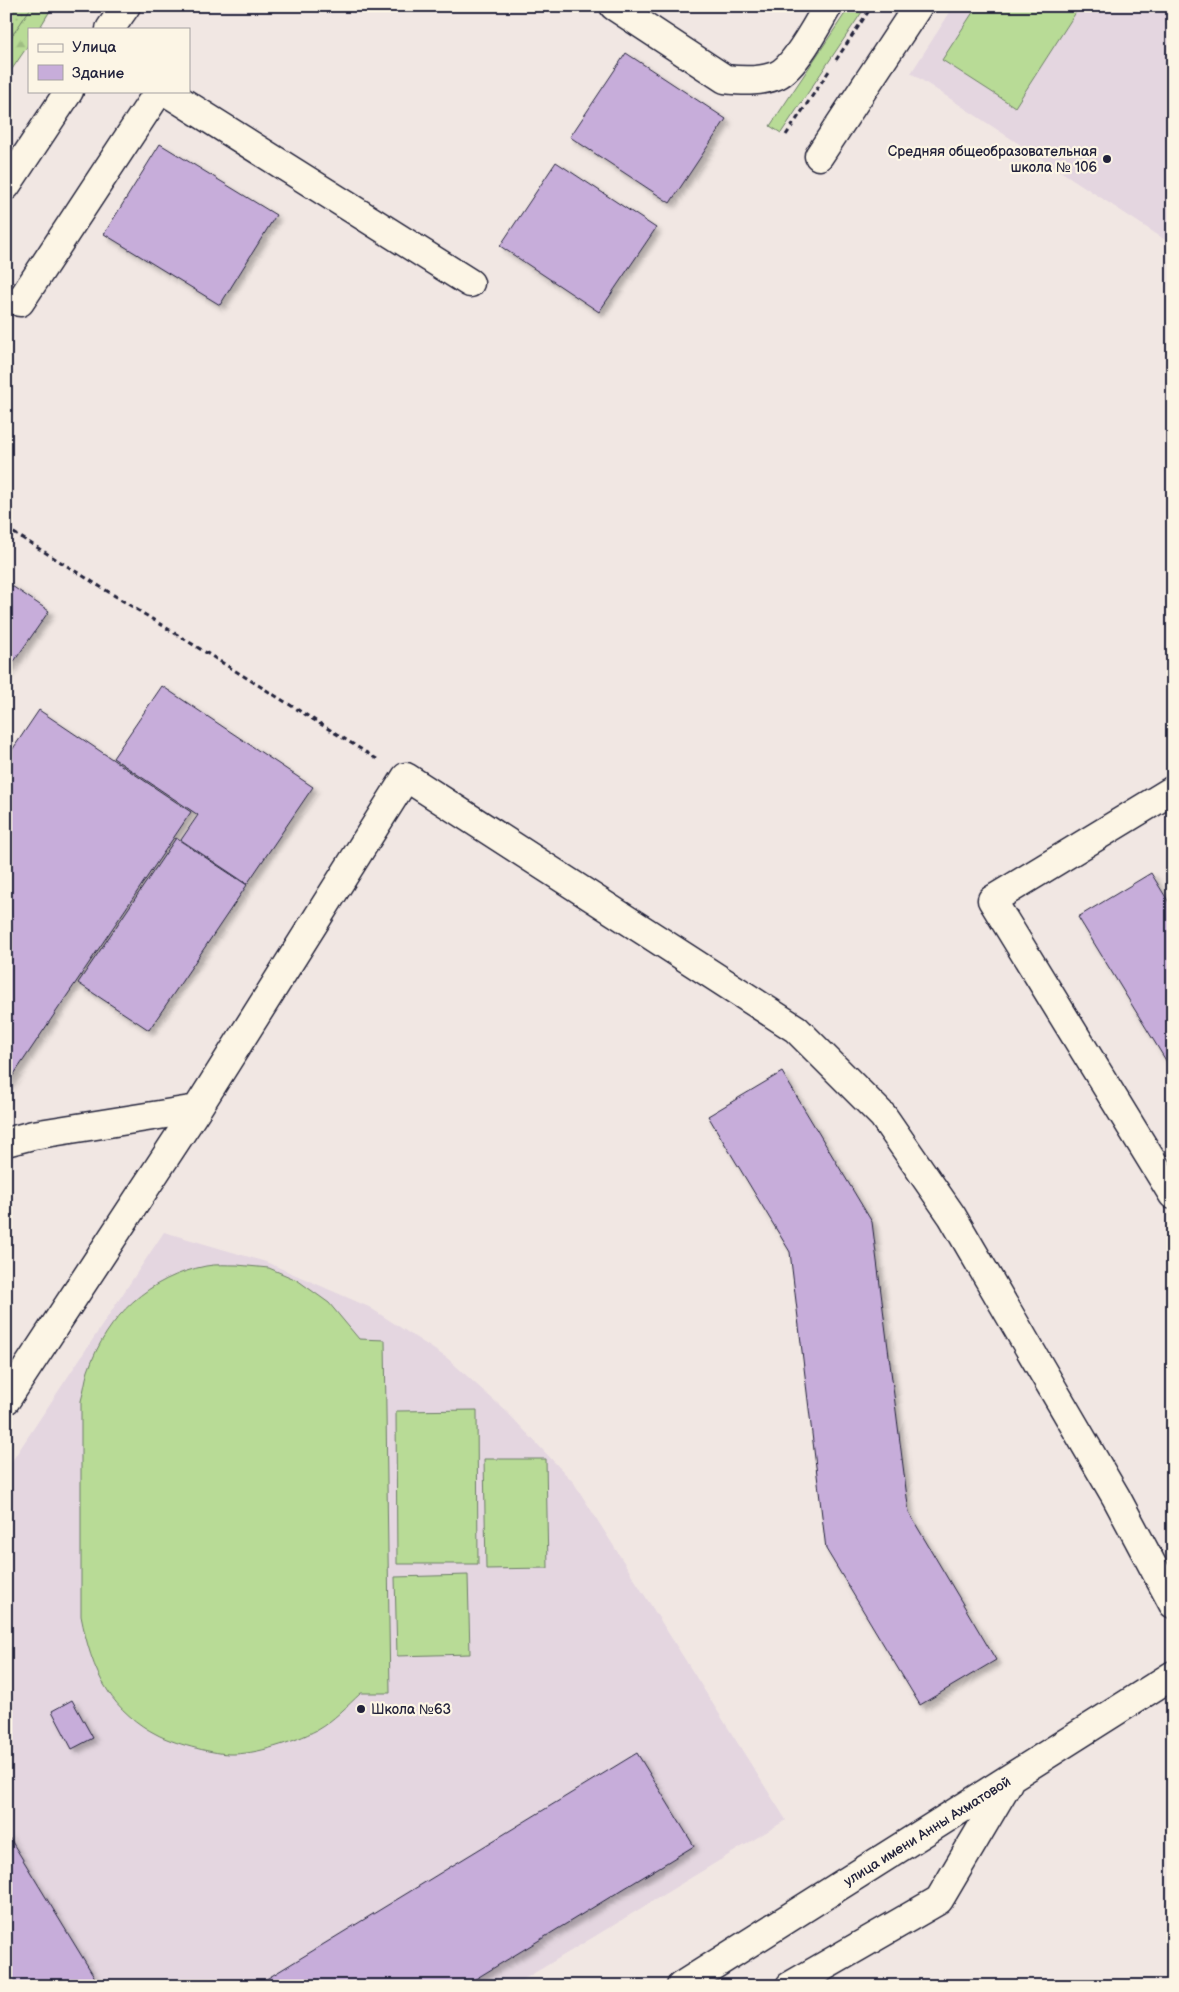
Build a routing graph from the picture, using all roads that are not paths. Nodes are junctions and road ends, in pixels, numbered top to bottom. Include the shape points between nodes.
1 (126, 6) edge
2 (614, 6) edge
3 (828, 6) edge
4 (918, 6) edge
5 (111, 28) edge
6 (68, 92) edge
7 (158, 92) edge
8 (167, 92) edge
9 (819, 156) dead end
10 (6, 186) edge
11 (470, 284) dead end
12 (20, 302) dead end
13 (1173, 790) edge
14 (197, 1109) junction
15 (6, 1142) edge
16 (1173, 1194) edge
17 (6, 1400) edge
18 (1173, 1604) edge
19 (1173, 1675) edge
20 (1012, 1777) junction
21 (681, 1986) edge
22 (790, 1986) edge

1 - 5 street
2 - 3 street via 725,79 746,82 776,76 790,66
4 - 9 street
6 - 10 street
7 - 12 street
8 - 11 street
13 - 16 street via 992,900
14 - 15 street
14 - 17 street
14 - 18 street via 406,777 796,1029 883,1116 952,1216 1116,1497
19 - 20 street, улица имени Анны Ахматовой
20 - 21 street, улица имени Анны Ахматовой
20 - 22 street via 939,1900

